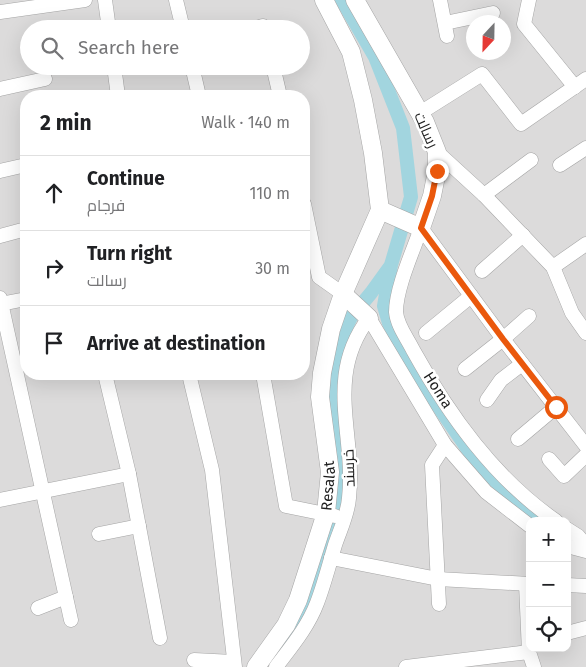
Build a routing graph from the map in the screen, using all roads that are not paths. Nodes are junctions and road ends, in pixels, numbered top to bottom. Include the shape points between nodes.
1 (85, 0) edge
2 (105, 0) edge
3 (176, 0) edge
4 (324, 0) edge
5 (355, 0) edge
6 (440, 0) edge
7 (529, 0) edge
8 (0, 12) edge
9 (493, 12) dead end
10 (108, 20) edge
11 (181, 20) edge
12 (115, 75) edge
13 (194, 75) edge
14 (275, 75) edge
15 (45, 79) dead end
16 (580, 83) edge
17 (0, 89) edge
18 (117, 90) edge
19 (198, 90) edge
20 (279, 90) edge
21 (420, 113) junction
22 (586, 148) edge
23 (437, 152) junction
24 (531, 160) dead end
25 (20, 166) edge
26 (560, 166) dead end
27 (0, 171) edge
28 (484, 195) junction
29 (380, 210) junction
30 (421, 228) junction
31 (20, 231) edge
32 (310, 233) edge
33 (522, 235) junction
34 (0, 236) edge
35 (586, 244) edge
36 (553, 267) junction
37 (482, 271) dead end
38 (343, 294) junction
39 (471, 296) junction
40 (20, 299) edge
41 (1, 301) edge
42 (529, 316) dead end
43 (368, 318) junction
44 (2, 320) edge
45 (586, 332) edge
46 (426, 333) dead end
47 (503, 339) junction
48 (522, 364) junction
49 (465, 369) dead end
50 (106, 380) edge
51 (190, 380) edge
52 (264, 380) edge
53 (487, 400) dead end
54 (556, 407) junction
55 (518, 439) dead end
56 (445, 445) junction
57 (586, 446) edge
58 (586, 455) edge
59 (549, 459) dead end
60 (129, 474) junction
61 (42, 492) junction
62 (0, 500) edge
63 (326, 513) junction
64 (551, 517) edge
65 (344, 518) junction
66 (526, 523) edge
67 (139, 526) junction
68 (571, 532) edge
69 (99, 534) dead end
70 (586, 545) edge
71 (571, 547) edge
72 (586, 551) edge
73 (331, 558) junction
74 (438, 579) junction
75 (526, 584) edge
76 (571, 585) edge
77 (586, 586) edge
78 (66, 597) junction
79 (439, 604) dead end
80 (38, 608) dead end
81 (71, 620) dead end
82 (586, 628) edge
83 (571, 632) edge
84 (160, 638) dead end
85 (526, 647) edge
86 (530, 652) edge
87 (194, 660) dead end
88 (234, 665) edge
89 (256, 667) edge
90 (276, 667) edge
91 (406, 667) edge
92 (534, 667) edge

1 - 8 street
2 - 10 street
3 - 11 street
4 - 29 street via 351,52
5 - 21 street, رسالت
6 - 9 street via 446,30
7 - 16 street via 524,24
12 - 18 street
13 - 19 street
14 - 20 street
15 - 17 street
16 - 21 street via 521,124 482,74
21 - 23 street, رسالت
22 - 26 street
23 - 28 street
23 - 30 street, رسالت via 432,196
24 - 28 street
25 - 27 street
28 - 33 street
29 - 30 street
29 - 38 street
30 - 39 street
30 - 64 street, Homa via 398,298 396,313 400,326 421,364 478,449 516,489
31 - 34 street
32 - 38 street via 319,277
33 - 36 street
33 - 37 street
35 - 36 street
36 - 45 street via 572,314
38 - 43 street
38 - 63 street, Resalat via 331,328 320,397 330,472
39 - 46 street
39 - 47 street
40 - 41 street
41 - 44 street
42 - 47 street
43 - 56 street, Homa
43 - 65 street, خرسند via 349,352 343,391 351,472
44 - 61 street
47 - 48 street
47 - 49 street
48 - 53 street via 501,380
48 - 54 street
50 - 60 street
51 - 88 street via 212,470
52 - 63 street via 286,506
54 - 55 street
54 - 57 street
56 - 66 street, Homa via 486,492
56 - 74 street via 432,466
58 - 59 street via 564,476
60 - 61 street
60 - 67 street
61 - 62 street
61 - 78 street
63 - 65 street
63 - 89 street, Resalat via 298,600 286,625
65 - 73 street, خرسند
67 - 69 street
67 - 84 street
68 - 70 street
71 - 72 street
73 - 74 street
73 - 90 street, خرسند via 311,616
74 - 75 street
74 - 79 street
76 - 77 street
78 - 80 street
78 - 81 street
82 - 83 street
85 - 91 street
86 - 92 street
87 - 88 street

